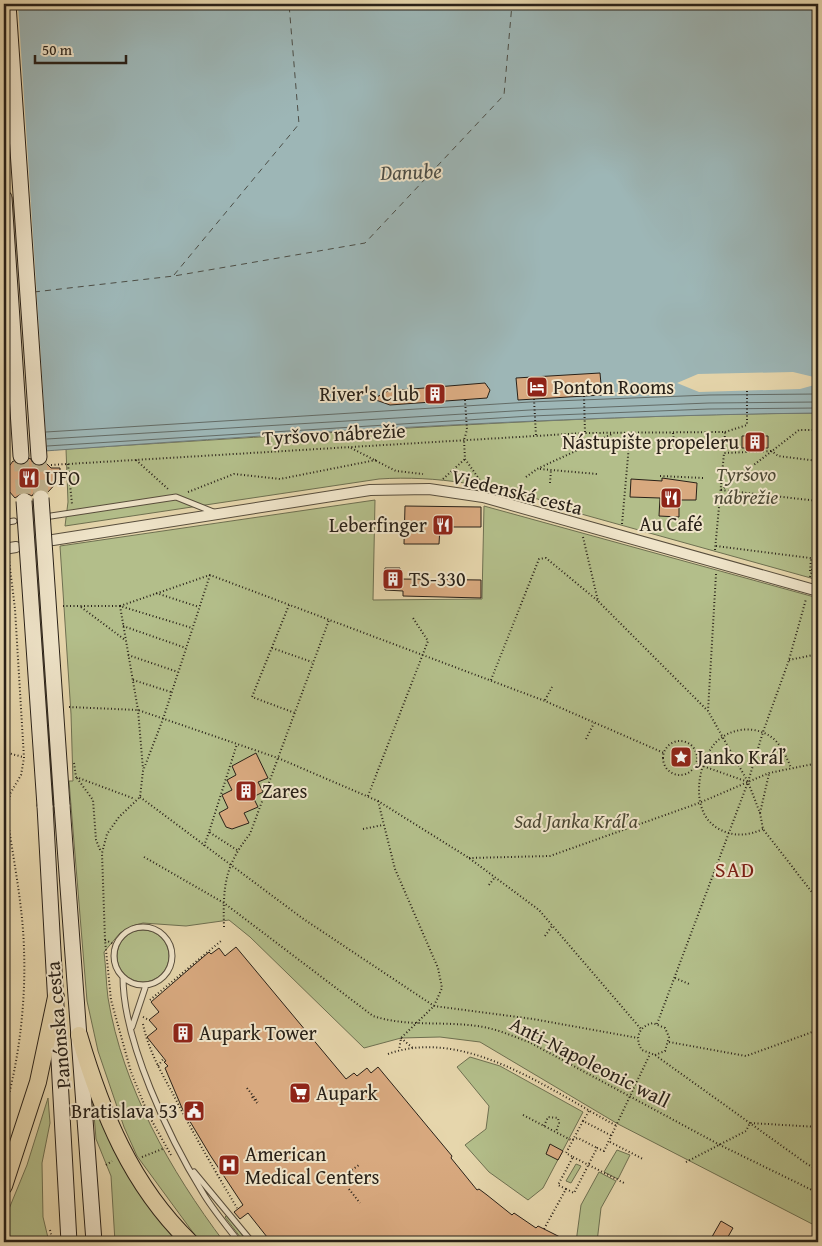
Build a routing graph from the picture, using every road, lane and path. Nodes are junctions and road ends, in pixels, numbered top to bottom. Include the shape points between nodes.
1 (8, 4) edge
2 (4, 198) edge
3 (747, 391) dead end
4 (584, 396) dead end
5 (534, 399) dead end
6 (465, 400) dead end
7 (818, 430) edge
8 (725, 432) junction
9 (585, 433) junction
10 (614, 433) junction
11 (673, 433) junction
12 (630, 434) junction
13 (536, 436) junction
14 (464, 440) junction
15 (674, 442) dead end
16 (350, 447) junction
17 (772, 451) junction
18 (724, 453) junction
19 (21, 456) tunnel mouth
20 (465, 458) junction
21 (136, 460) junction
22 (376, 460) junction
23 (43, 461) joint
24 (818, 461) edge
25 (68, 464) junction
26 (4, 468) edge
27 (7, 468) dead end
28 (537, 469) junction
29 (551, 470) junction
30 (423, 474) dead end
31 (597, 474) dead end
32 (660, 476) dead end
33 (526, 477) dead end
34 (622, 477) dead end
35 (626, 477) junction
36 (704, 478) dead end
37 (442, 482) dead end
38 (550, 482) dead end
39 (485, 486) dead end
40 (721, 490) junction
41 (176, 497) junction
42 (41, 498) tunnel mouth
43 (818, 501) edge
44 (24, 502) tunnel mouth
45 (73, 514) junction
46 (219, 514) junction
47 (52, 516) dead end
48 (4, 519) edge
49 (14, 521) dead end
50 (622, 524) dead end
51 (580, 525) junction
52 (53, 540) dead end
53 (716, 546) junction
54 (16, 547) dead end
55 (4, 549) edge
56 (715, 553) dead end
57 (8, 559) dead end
58 (811, 559) junction
59 (817, 559) edge
60 (716, 570) dead end
61 (210, 575) junction
62 (818, 591) edge
63 (156, 593) junction
64 (806, 596) dead end
65 (598, 601) junction
66 (289, 605) junction
67 (61, 606) dead end
68 (80, 606) junction
69 (120, 606) junction
70 (199, 607) junction
71 (413, 618) dead end
72 (329, 620) junction
73 (123, 626) junction
74 (192, 628) junction
75 (125, 640) junction
76 (186, 648) junction
77 (272, 648) junction
78 (818, 654) edge
79 (128, 655) junction
80 (423, 655) junction
81 (789, 660) junction
82 (313, 662) junction
83 (178, 672) junction
84 (133, 680) junction
85 (491, 680) junction
86 (552, 687) dead end
87 (172, 692) junction
88 (545, 701) junction
89 (67, 707) dead end
90 (138, 710) junction
91 (708, 711) junction
92 (295, 713) junction
93 (164, 719) junction
94 (595, 723) junction
95 (763, 732) junction
96 (723, 736) junction
97 (586, 739) dead end
98 (237, 744) junction
99 (4, 752) edge
100 (664, 753) junction
101 (24, 758) junction
102 (278, 758) junction
103 (818, 763) edge
104 (697, 764) junction
105 (704, 766) junction
106 (791, 768) junction
107 (144, 771) junction
108 (769, 773) junction
109 (68, 774) dead end
110 (76, 777) junction
111 (748, 782) junction
112 (368, 796) junction
113 (140, 797) junction
114 (135, 799) junction
115 (378, 801) junction
116 (699, 803) junction
117 (760, 813) junction
118 (383, 825) junction
119 (363, 829) dead end
120 (763, 829) junction
121 (209, 832) junction
122 (727, 834) junction
123 (204, 846) junction
124 (237, 850) junction
125 (102, 853) junction
126 (144, 857) dead end
127 (469, 858) junction
128 (230, 865) junction
129 (496, 877) junction
130 (489, 885) dead end
131 (4, 887) edge
132 (818, 900) edge
133 (224, 903) junction
134 (553, 925) junction
135 (224, 927) dead end
136 (545, 936) dead end
137 (221, 941) dead end
138 (116, 945) junction
139 (4, 967) edge
140 (123, 977) junction
141 (674, 978) junction
142 (689, 984) dead end
143 (146, 985) junction
144 (56, 997) junction
145 (145, 1004) dead end
146 (434, 1006) junction
147 (143, 1010) dead end
148 (414, 1024) junction
149 (657, 1024) junction
150 (131, 1028) junction
151 (641, 1029) junction
152 (818, 1030) edge
153 (79, 1035) junction
154 (400, 1038) junction
155 (638, 1038) junction
156 (669, 1042) junction
157 (414, 1049) junction
158 (399, 1050) junction
159 (388, 1054) dead end
160 (650, 1054) junction
161 (656, 1055) junction
162 (164, 1058) dead end
163 (158, 1066) junction
164 (172, 1085) dead end
165 (168, 1086) junction
166 (246, 1089) dead end
167 (631, 1097) junction
168 (258, 1103) dead end
169 (589, 1111) junction
170 (4, 1112) edge
171 (523, 1115) dead end
172 (583, 1121) junction
173 (750, 1123) junction
174 (544, 1126) junction
175 (617, 1126) junction
176 (818, 1126) edge
177 (556, 1132) junction
178 (612, 1136) junction
179 (574, 1139) junction
180 (609, 1142) junction
181 (720, 1145) junction
182 (166, 1148) dead end
183 (598, 1148) junction
184 (604, 1151) junction
185 (608, 1153) dead end
186 (137, 1156) dead end
187 (573, 1157) junction
188 (643, 1159) dead end
189 (686, 1162) dead end
190 (187, 1164) junction
191 (359, 1165) dead end
192 (589, 1165) junction
193 (818, 1170) edge
194 (349, 1172) dead end
195 (624, 1183) dead end
196 (4, 1186) edge
197 (349, 1189) dead end
198 (566, 1189) junction
199 (818, 1193) edge
200 (360, 1203) dead end
201 (240, 1214) dead end
202 (544, 1229) dead end
203 (50, 1230) dead end
204 (52, 1242) edge
205 (69, 1242) edge
206 (94, 1242) edge
207 (190, 1242) edge
208 (239, 1242) edge
209 (252, 1242) edge

1 - 23 main road
2 - 19 main road
3 - 8 path, Tyršovo nábrežie via 748,425
4 - 9 path
5 - 13 path
6 - 14 path via 467,430
7 - 17 path via 799,430
8 - 11 path, Tyršovo nábrežie
8 - 18 path
9 - 10 path, Tyršovo nábrežie
9 - 13 path, Tyršovo nábrežie
10 - 12 path, Tyršovo nábrežie
10 - 28 path
11 - 12 path, Tyršovo nábrežie
11 - 15 path
12 - 35 path
13 - 14 path, Tyršovo nábrežie
14 - 16 path, Tyršovo nábrežie
14 - 20 path
16 - 21 path, Tyršovo nábrežie
16 - 22 path
17 - 18 path
17 - 24 path via 778,456
17 - 40 path
18 - 40 path
20 - 37 path
20 - 39 path
21 - 25 path, Tyršovo nábrežie
21 - 41 path
22 - 30 path via 396,471
22 - 41 path via 280,479 234,474
23 - 25 path, Tyršovo nábrežie
25 - 45 path
26 - 27 path
28 - 29 path
28 - 33 path
29 - 31 path
29 - 38 path
32 - 36 path
34 - 35 path
35 - 50 path
40 - 43 path
40 - 53 path
41 - 45 lane
41 - 46 lane
42 - 153 main road, Panónska cesta, bridge
44 - 144 main road, Panónska cesta, bridge
45 - 47 lane
46 - 51 street, Viedenská cesta via 370,490 429,489 483,497
46 - 52 street, Viedenská cesta
48 - 49 lane
51 - 62 street, Viedenská cesta
51 - 65 path
53 - 56 path
53 - 58 path
54 - 55 street
57 - 101 path via 15,609
58 - 59 path
58 - 59 path via 810,577
60 - 91 path
61 - 63 path
61 - 66 path
61 - 70 path
63 - 69 path
63 - 70 path
64 - 81 path
65 - 85 path via 546,558 539,559
65 - 91 path
66 - 72 path
66 - 77 path
67 - 68 path
68 - 69 path
68 - 75 path
69 - 73 path
69 - 74 path
70 - 74 path
71 - 80 path via 428,641
72 - 80 path
72 - 82 path
73 - 75 path
73 - 76 path
74 - 76 path
75 - 79 path
76 - 83 path
77 - 82 path
77 - 92 path via 252,697
78 - 81 path
79 - 83 path
79 - 84 path
80 - 85 path
80 - 112 path
81 - 95 path
82 - 92 path
83 - 87 path
84 - 87 path
84 - 90 path
85 - 88 path
86 - 88 path
87 - 93 path
88 - 94 path
89 - 90 path
90 - 93 path
90 - 107 path
91 - 96 path
92 - 102 path
93 - 98 path
93 - 107 path
94 - 97 path
94 - 100 path
95 - 96 path via 750,729
95 - 106 path via 775,740
95 - 111 path
96 - 105 path via 711,748
96 - 111 path
98 - 102 path
98 - 121 path
99 - 101 path
100 - 104 path via 665,764 677,774 689,773
100 - 104 path via 670,744 686,742 695,748
101 - 170 path via 10,794 7,814 24,950 21,1019
102 - 112 path
102 - 124 path via 250,834
103 - 106 path
104 - 105 path
105 - 111 path
105 - 116 path
106 - 108 path
107 - 113 path
108 - 111 path
108 - 117 path
109 - 110 path
110 - 114 path
110 - 125 path via 93,800 96,840
111 - 116 path
111 - 117 path
111 - 122 path
112 - 115 path
113 - 114 path
113 - 123 path
114 - 125 path via 107,834
115 - 118 path
115 - 127 path
116 - 122 path via 706,818
116 - 127 path via 550,856
117 - 120 path
118 - 119 path
118 - 146 path via 395,868 438,968 442,988
120 - 122 path via 752,834
120 - 132 path
121 - 123 path
121 - 124 path
122 - 141 path
123 - 128 path
124 - 128 path
125 - 138 path via 105,940
126 - 133 path, Anti-Napoleonic wall
127 - 129 path
128 - 133 path
128 - 146 path via 302,918
129 - 130 path
129 - 134 path
131 - 139 lane
133 - 135 path
133 - 148 path, Anti-Napoleonic wall via 373,1016
134 - 136 path
134 - 151 path
137 - 145 path
138 - 140 lane via 115,962
138 - 143 lane via 127,932 138,928 155,929 166,938 172,955 169,970 156,982
140 - 143 lane
140 - 150 lane via 123,999
141 - 142 path
141 - 149 path
143 - 150 lane
144 - 196 main road via 38,1082
144 - 205 main road, Panónska cesta
146 - 148 path
146 - 155 path
147 - 163 path via 141,1016 146,1038
148 - 154 path
148 - 167 path, Anti-Napoleonic wall via 476,1026 499,1031 529,1042
149 - 151 path via 648,1024
149 - 156 path via 665,1028
150 - 190 lane via 151,1091
151 - 155 path
152 - 156 path via 746,1056
153 - 206 main road, Panónska cesta
153 - 207 main road via 102,1108 126,1160 157,1207
154 - 157 path
154 - 158 path
155 - 160 path via 642,1050
156 - 161 path
157 - 158 path
157 - 169 path via 441,1047 470,1052 505,1065
158 - 159 path
160 - 161 path
160 - 167 path
161 - 173 path
162 - 163 path
163 - 165 path
164 - 165 path
165 - 201 path
166 - 168 path
167 - 175 path
167 - 181 path, Anti-Napoleonic wall
169 - 172 path
169 - 175 path
171 - 174 path
172 - 178 path
172 - 179 path
173 - 176 path
173 - 181 path via 746,1131
173 - 193 path
174 - 177 path
174 - 177 path via 548,1117 558,1118
175 - 178 path
177 - 179 path
178 - 180 path
179 - 183 path
179 - 187 path via 566,1153
180 - 184 path
180 - 188 path
181 - 189 path
181 - 199 path, Anti-Napoleonic wall
182 - 186 path via 143,1157
183 - 184 path
183 - 192 path
184 - 185 path
187 - 192 path
187 - 198 path via 558,1185
190 - 208 lane via 203,1194
190 - 209 lane
191 - 194 path
192 - 195 path
192 - 198 path via 574,1193
197 - 200 path
198 - 202 path
203 - 204 path

